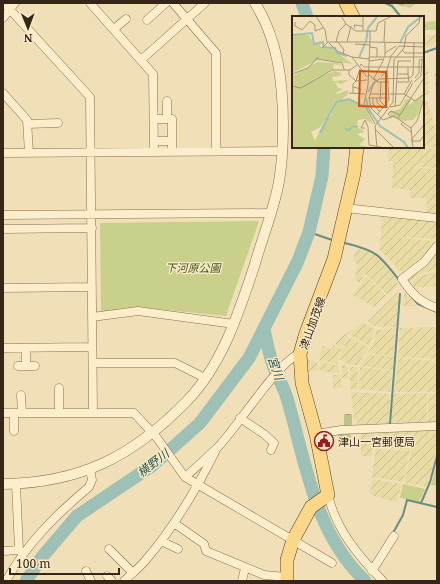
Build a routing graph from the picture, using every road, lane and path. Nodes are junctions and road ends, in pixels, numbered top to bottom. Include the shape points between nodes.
1 (90, 3) edge
2 (166, 3) edge
3 (172, 3) edge
4 (205, 3) edge
5 (255, 3) edge
6 (346, 3) edge
7 (10, 5) edge
8 (352, 16) edge
9 (3, 18) edge
10 (126, 19) dead end
11 (187, 19) junction
12 (147, 20) dead end
13 (114, 29) junction
14 (141, 60) junction
15 (3, 93) edge
16 (167, 101) dead end
17 (154, 119) junction
18 (167, 119) junction
19 (58, 123) dead end
20 (28, 124) junction
21 (154, 141) junction
22 (172, 141) junction
23 (357, 148) edge
24 (216, 151) junction
25 (282, 151) junction
26 (91, 152) junction
27 (154, 152) junction
28 (172, 152) junction
29 (3, 153) edge
30 (29, 153) junction
31 (345, 208) junction
32 (271, 213) junction
33 (92, 214) junction
34 (3, 215) edge
35 (437, 218) edge
36 (92, 228) junction
37 (3, 229) edge
38 (437, 246) edge
39 (92, 287) junction
40 (3, 288) edge
41 (437, 308) edge
42 (92, 317) junction
43 (234, 324) junction
44 (92, 347) junction
45 (3, 348) edge
46 (26, 348) junction
47 (295, 357) junction
48 (93, 363) junction
49 (35, 366) dead end
50 (205, 378) junction
51 (59, 388) dead end
52 (21, 395) dead end
53 (93, 412) junction
54 (3, 413) edge
55 (18, 413) junction
56 (59, 413) junction
57 (240, 418) junction
58 (437, 426) edge
59 (14, 432) dead end
60 (316, 434) junction
61 (155, 435) junction
62 (217, 448) junction
63 (271, 450) dead end
64 (90, 469) junction
65 (184, 474) junction
66 (3, 484) edge
67 (16, 484) junction
68 (198, 485) junction
69 (325, 497) junction
70 (174, 523) junction
71 (394, 536) dead end
72 (293, 540) junction
73 (161, 541) junction
74 (109, 549) dead end
75 (178, 549) dead end
76 (3, 551) edge
77 (21, 552) junction
78 (143, 563) junction
79 (332, 563) dead end
80 (245, 568) junction
81 (86, 571) dead end
82 (372, 571) junction
83 (132, 572) junction
84 (287, 579) edge
85 (6, 581) edge
86 (91, 581) edge
87 (124, 581) edge
88 (132, 581) edge
89 (242, 581) edge
90 (383, 581) edge

1 - 13 street
2 - 12 street
3 - 11 street
4 - 11 street
5 - 25 street via 271,36 279,62 283,98
6 - 8 main road
7 - 9 street
7 - 26 street via 90,97
10 - 13 street
11 - 14 street
11 - 24 street via 216,53
13 - 14 street
14 - 17 street via 153,74
15 - 20 street
16 - 18 street
17 - 18 street
17 - 21 street
18 - 22 street via 172,119
19 - 20 street
20 - 30 street
21 - 22 street
21 - 27 street
22 - 28 street
23 - 31 main road, 津山加茂線 via 354,173
24 - 25 street
24 - 28 street
25 - 32 street via 277,191
26 - 27 street
26 - 30 street
26 - 33 street
27 - 28 street
29 - 30 street
31 - 35 street
31 - 47 main road, 津山加茂線 via 334,260
32 - 33 street
32 - 43 street
33 - 34 street
33 - 36 street
36 - 37 street
36 - 39 street
38 - 41 street via 424,262 402,279 424,304
39 - 40 street
39 - 42 street
42 - 43 street via 138,311
42 - 44 street
43 - 50 street via 222,352
44 - 46 street
44 - 48 street
45 - 46 street
46 - 49 street via 22,366
47 - 57 street
47 - 60 main road, 津山加茂線
48 - 50 street via 175,363
48 - 53 street
50 - 61 street
51 - 56 street
52 - 55 street
53 - 56 street
53 - 61 street via 134,412
54 - 55 street
55 - 56 street
55 - 59 street
57 - 62 street
57 - 63 street via 270,438 274,443
58 - 60 street via 341,430
60 - 69 main road, 津山加茂線
61 - 64 street
61 - 65 street
62 - 65 street
62 - 68 street
64 - 67 street via 49,481
64 - 77 street via 92,480 89,487 51,520
65 - 68 street
66 - 67 street
67 - 77 street
68 - 70 street
68 - 72 street
69 - 72 main road via 311,507
69 - 82 street via 342,532
70 - 73 street
70 - 80 street via 204,544 206,551
71 - 82 street
72 - 79 street
72 - 84 main road via 287,560
73 - 75 street
73 - 78 street
74 - 83 street
76 - 77 street
77 - 85 street
78 - 83 street
78 - 88 street
80 - 84 street
80 - 89 street
81 - 86 street
82 - 90 street
83 - 87 street

